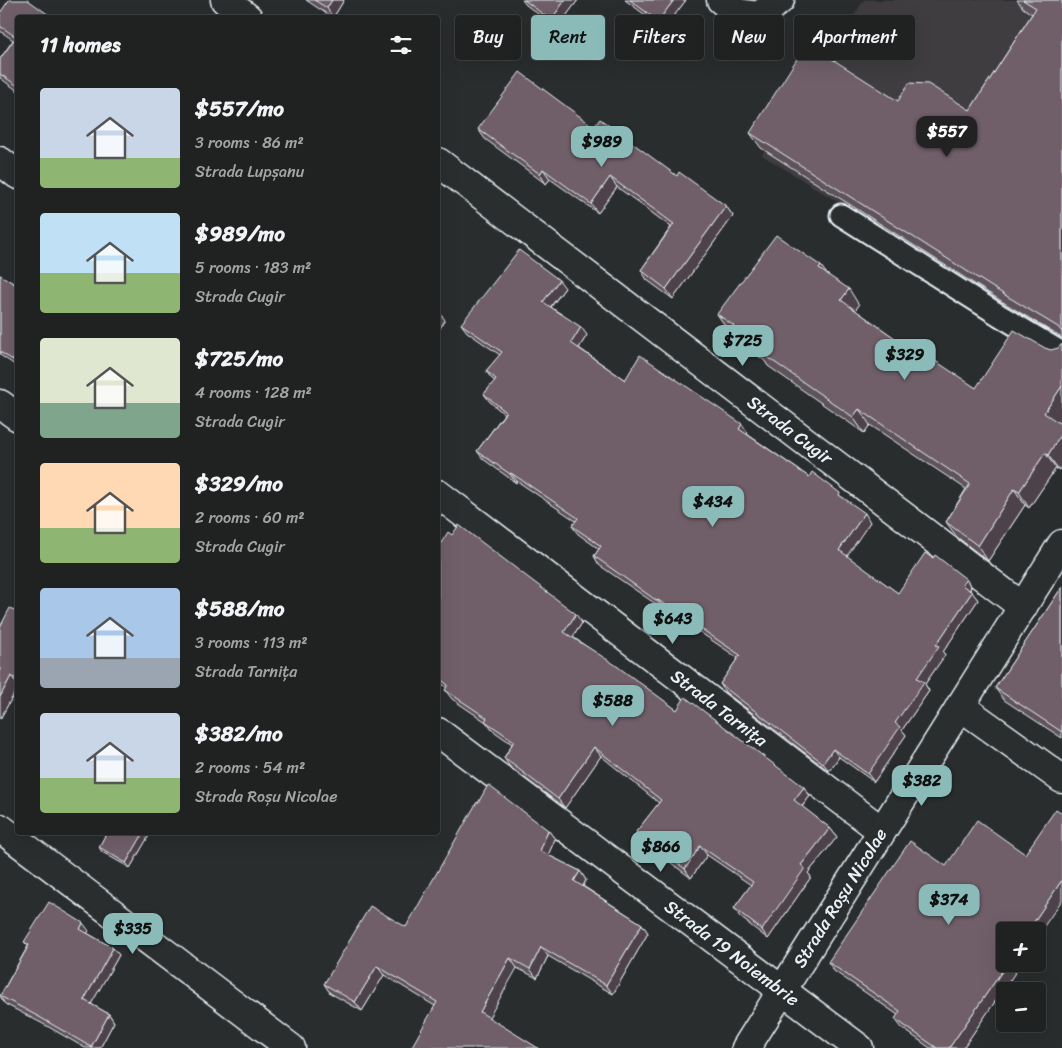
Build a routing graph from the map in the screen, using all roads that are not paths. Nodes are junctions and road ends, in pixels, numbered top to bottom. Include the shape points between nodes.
1 (225, 0) edge
2 (720, 0) edge
3 (780, 0) edge
4 (244, 15) edge
5 (0, 161) edge
6 (440, 164) edge
7 (15, 173) edge
8 (841, 215) edge
9 (1062, 353) edge
10 (0, 404) edge
11 (15, 415) edge
12 (440, 496) edge
13 (1060, 550) edge
14 (1023, 607) junction
15 (960, 706) junction
16 (440, 734) edge
17 (1062, 778) edge
18 (0, 828) edge
19 (882, 831) junction
20 (782, 990) junction
21 (291, 1048) edge
22 (746, 1048) edge
23 (859, 1048) edge

1 - 4 street
2 - 3 street via 738,13 759,16
5 - 7 street
6 - 14 street, Strada Cugir
8 - 9 lane
10 - 11 street
12 - 19 street, Strada Tarnița
13 - 14 street, Strada Roșu Nicolae
14 - 15 street, Strada Roșu Nicolae
15 - 17 street
15 - 19 street, Strada Roșu Nicolae
16 - 20 street, Strada 19 Noiembrie
18 - 21 street
19 - 20 street, Strada Roșu Nicolae
20 - 22 street, Strada Roșu Nicolae
20 - 23 street, Strada 19 Noiembrie

